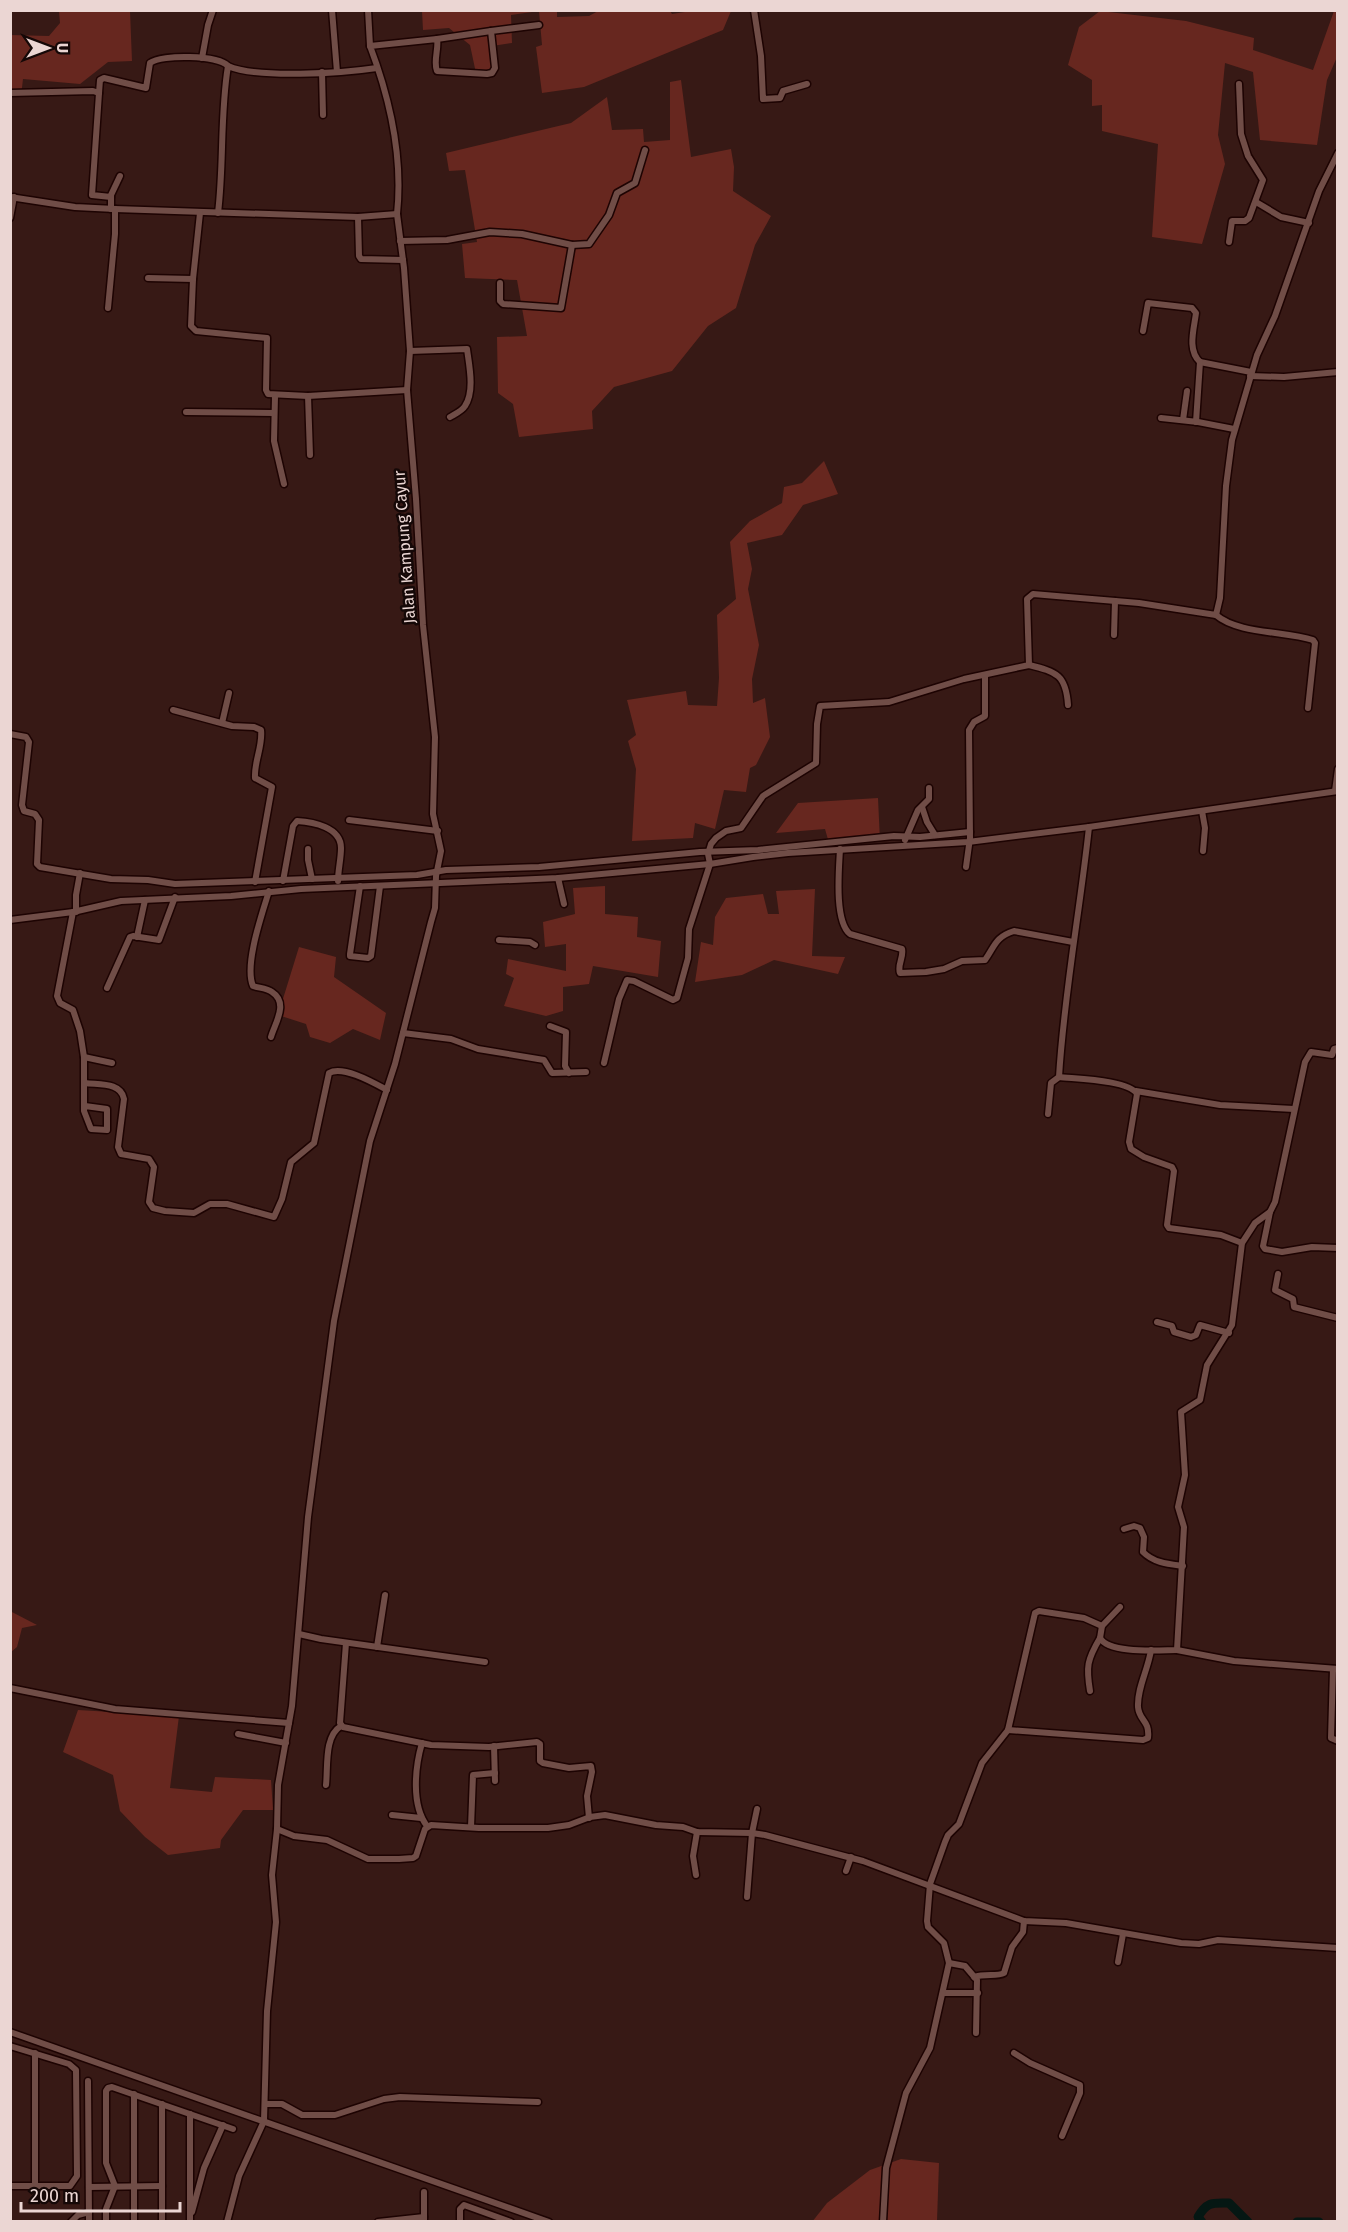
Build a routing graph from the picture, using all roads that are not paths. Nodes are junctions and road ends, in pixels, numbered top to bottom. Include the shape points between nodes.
1 (213, 10) edge
2 (332, 10) edge
3 (368, 10) edge
4 (754, 10) edge
5 (539, 25) dead end
6 (491, 31) junction
7 (437, 39) junction
8 (370, 46) junction
9 (202, 58) junction
10 (228, 66) junction
11 (377, 68) junction
12 (322, 72) junction
13 (337, 72) junction
14 (807, 84) dead end
15 (1239, 84) dead end
16 (10, 93) edge
17 (99, 93) junction
18 (323, 115) dead end
19 (645, 150) dead end
20 (1338, 153) edge
21 (120, 176) dead end
22 (12, 197) edge
23 (111, 198) junction
24 (1256, 202) junction
25 (113, 209) junction
26 (200, 213) junction
27 (218, 213) junction
28 (397, 214) junction
29 (358, 217) junction
30 (10, 218) edge
31 (1309, 223) junction
32 (400, 241) junction
33 (1229, 242) dead end
34 (572, 245) junction
35 (402, 260) junction
36 (148, 278) dead end
37 (193, 279) junction
38 (500, 283) dead end
39 (108, 308) dead end
40 (1143, 331) dead end
41 (410, 351) junction
42 (1200, 362) junction
43 (1338, 372) edge
44 (1251, 374) junction
45 (407, 390) junction
46 (1187, 391) dead end
47 (275, 396) junction
48 (308, 396) junction
49 (186, 412) dead end
50 (274, 412) junction
51 (450, 417) dead end
52 (1161, 418) dead end
53 (1184, 420) junction
54 (1196, 422) junction
55 (1234, 429) junction
56 (310, 455) dead end
57 (284, 484) dead end
58 (1115, 601) junction
59 (1216, 615) junction
60 (1114, 635) dead end
61 (1029, 665) junction
62 (985, 675) junction
63 (229, 693) dead end
64 (1068, 705) dead end
65 (1308, 708) dead end
66 (172, 710) dead end
67 (222, 723) junction
68 (10, 734) edge
69 (1338, 768) edge
70 (929, 788) dead end
71 (1336, 791) edge
72 (922, 807) junction
73 (1202, 811) junction
74 (349, 820) dead end
75 (1089, 827) junction
76 (438, 831) junction
77 (935, 835) junction
78 (969, 836) junction
79 (904, 837) junction
80 (905, 846) junction
81 (309, 849) dead end
82 (840, 849) junction
83 (1203, 851) dead end
84 (708, 853) junction
85 (710, 864) junction
86 (966, 867) dead end
87 (80, 873) junction
88 (338, 878) junction
89 (436, 878) junction
90 (558, 878) junction
91 (312, 879) junction
92 (283, 881) junction
93 (255, 882) junction
94 (360, 886) junction
95 (380, 886) junction
96 (338, 888) junction
97 (269, 891) junction
98 (175, 897) junction
99 (145, 900) junction
100 (564, 904) dead end
101 (74, 912) junction
102 (10, 920) edge
103 (138, 937) junction
104 (499, 940) dead end
105 (1073, 942) junction
106 (535, 945) dead end
107 (107, 988) dead end
108 (550, 1026) dead end
109 (403, 1033) junction
110 (271, 1037) dead end
111 (1338, 1048) edge
112 (84, 1057) junction
113 (112, 1063) dead end
114 (604, 1063) dead end
115 (586, 1072) dead end
116 (569, 1073) junction
117 (1059, 1077) junction
118 (85, 1083) junction
119 (387, 1090) junction
120 (1136, 1091) junction
121 (85, 1106) junction
122 (1294, 1109) junction
123 (1048, 1114) dead end
124 (1270, 1212) junction
125 (1242, 1243) junction
126 (1338, 1248) edge
127 (1278, 1274) dead end
128 (1338, 1318) edge
129 (1157, 1322) dead end
130 (1228, 1333) junction
131 (1124, 1529) dead end
132 (1183, 1566) junction
133 (385, 1595) dead end
134 (1120, 1607) dead end
135 (1102, 1626) junction
136 (299, 1634) junction
137 (1100, 1638) junction
138 (346, 1643) junction
139 (377, 1647) junction
140 (1151, 1650) junction
141 (1177, 1650) junction
142 (486, 1662) dead end
143 (1335, 1669) edge
144 (10, 1688) edge
145 (1090, 1691) dead end
146 (289, 1722) junction
147 (341, 1726) junction
148 (1008, 1730) junction
149 (238, 1734) dead end
150 (1338, 1741) edge
151 (286, 1743) junction
152 (422, 1743) junction
153 (494, 1746) junction
154 (495, 1773) junction
155 (495, 1781) dead end
156 (326, 1785) dead end
157 (757, 1809) dead end
158 (392, 1815) dead end
159 (421, 1818) junction
160 (588, 1818) junction
161 (427, 1826) junction
162 (471, 1827) junction
163 (277, 1829) junction
164 (697, 1832) junction
165 (752, 1833) junction
166 (851, 1857) junction
167 (846, 1871) dead end
168 (696, 1875) dead end
169 (930, 1884) junction
170 (747, 1897) dead end
171 (1024, 1921) junction
172 (1123, 1934) junction
173 (1338, 1948) edge
174 (1118, 1962) dead end
175 (949, 1963) junction
176 (974, 1977) junction
177 (943, 1993) junction
178 (978, 1993) junction
179 (10, 2032) edge
180 (976, 2033) dead end
181 (10, 2046) edge
182 (35, 2053) junction
183 (1014, 2053) dead end
184 (88, 2081) dead end
185 (134, 2094) junction
186 (538, 2102) dead end
187 (162, 2104) junction
188 (265, 2104) junction
189 (190, 2114) junction
190 (264, 2121) junction
191 (223, 2125) junction
192 (233, 2129) dead end
193 (1062, 2136) dead end
194 (10, 2186) edge
195 (35, 2186) junction
196 (115, 2186) junction
197 (134, 2186) junction
198 (162, 2186) junction
199 (89, 2187) junction
200 (424, 2192) dead end
201 (89, 2212) junction
202 (424, 2219) edge
203 (497, 2219) edge
204 (190, 2220) edge
205 (387, 2221) edge
206 (71, 2222) edge
207 (89, 2222) edge
208 (106, 2222) edge
209 (134, 2222) edge
210 (162, 2222) edge
211 (227, 2222) edge
212 (378, 2222) edge
213 (460, 2222) edge
214 (511, 2222) edge
215 (549, 2222) edge
216 (883, 2222) edge

1 - 9 street
2 - 13 street
3 - 8 street, Jalan Kampung Cayur
4 - 14 street via 763,99 780,98 783,91
5 - 6 street
6 - 7 street
6 - 7 street via 495,68 487,74 437,71
7 - 8 street
8 - 11 street, Jalan Kampung Cayur
9 - 10 street via 224,61
9 - 17 street via 154,60 148,68 146,88 104,78 100,80
10 - 12 street via 244,71
10 - 27 street
11 - 13 street
11 - 28 street, Jalan Kampung Cayur via 394,138
12 - 13 street
12 - 18 street
15 - 24 street via 1241,134 1248,156 1263,180
16 - 17 street
17 - 23 street via 92,195
19 - 34 street via 635,183 617,193 609,215 591,242
20 - 31 street via 1319,191
21 - 23 street
22 - 25 street
22 - 30 street
23 - 25 street
24 - 31 street via 1281,217
24 - 33 street via 1248,219 1232,221
25 - 26 street
25 - 39 street via 115,234
26 - 27 street
26 - 37 street
27 - 29 street
28 - 29 street
28 - 32 street, Jalan Kampung Cayur
29 - 35 street via 361,259
31 - 44 street
32 - 34 street via 447,240 490,232 522,234
32 - 35 street, Jalan Kampung Cayur
34 - 38 street via 561,308 503,304
35 - 41 street, Jalan Kampung Cayur
36 - 37 street
37 - 47 street via 193,328 267,338 266,390
40 - 42 street via 1148,303 1195,309 1192,343
41 - 45 street, Jalan Kampung Cayur
41 - 51 street via 467,349 468,401
42 - 44 street
42 - 54 street
43 - 44 street via 1284,377
44 - 55 street
45 - 48 street
45 - 76 street, Jalan Kampung Cayur via 435,737 433,814
46 - 53 street
47 - 48 street
47 - 50 street
48 - 56 street
49 - 50 street
50 - 57 street via 274,441
52 - 53 street
53 - 54 street
54 - 55 street
55 - 59 street
58 - 59 street
58 - 60 street
58 - 61 street via 1029,595
59 - 65 street via 1247,627 1313,640
61 - 62 street
61 - 64 street via 1059,676 1067,688
62 - 78 street via 985,716 969,730
62 - 84 street via 889,702 820,706 816,763 763,796 742,826 720,835 711,843
63 - 67 street
66 - 67 street
67 - 93 street via 261,730 255,778 272,787
68 - 87 street via 26,737 29,742 22,806 24,811 35,814 40,824 37,864
69 - 71 street
70 - 72 street via 929,799
71 - 73 street
72 - 77 street
72 - 79 street
73 - 75 street
73 - 83 street
74 - 76 street
75 - 78 street
75 - 105 street
76 - 89 street, Jalan Kampung Cayur via 441,851
77 - 78 street
77 - 79 street
78 - 80 street
78 - 86 street
79 - 80 street
79 - 84 street
80 - 82 street
81 - 91 street
82 - 85 street
82 - 105 street via 839,892 845,928 850,934 902,949 900,973 935,971 962,961 985,960 993,944 1014,931
84 - 85 street
84 - 89 street via 454,870
85 - 90 street
85 - 114 street via 689,929 688,958 678,998 673,1000 627,980
87 - 93 street via 175,884
87 - 101 street
88 - 89 street
88 - 91 street
88 - 92 street via 338,836 327,828 297,820
88 - 96 street
89 - 90 street
89 - 95 street
89 - 109 street, Jalan Kampung Cayur via 433,915
90 - 100 street
91 - 92 street
92 - 93 street
94 - 95 street
94 - 95 street via 350,956 368,958
94 - 96 street
96 - 97 street
97 - 98 street
97 - 110 street via 250,966 253,986 270,990 280,1002
98 - 99 street
98 - 103 street via 159,940
99 - 101 street
99 - 103 street
101 - 102 street
101 - 112 street via 57,996 60,1003 73,1010
103 - 107 street via 129,939
104 - 106 street
105 - 117 street
108 - 116 street via 566,1032 565,1066
109 - 116 street via 451,1039 544,1060 549,1072
109 - 119 street, Jalan Kampung Cayur
111 - 122 street via 1334,1048 1332,1055 1311,1052 1303,1066
112 - 113 street
112 - 118 street
115 - 116 street
117 - 120 street via 1121,1084
117 - 123 street via 1051,1083
118 - 119 street via 116,1087 123,1093 118,1147 121,1154 152,1162 149,1202 153,1208 194,1213 210,1204 227,1204 274,1217 291,1162 314,1143 330,1073 353,1074
118 - 121 street
119 - 136 street, Jalan Kampung Cayur via 370,1141 334,1321 308,1517
120 - 122 street via 1220,1105
120 - 125 street via 1129,1142 1131,1149 1174,1171 1169,1228 1221,1234
121 - 121 street via 90,1127 106,1130 107,1109
122 - 124 street
124 - 125 street via 1255,1223
124 - 126 street via 1265,1249 1282,1252
125 - 130 street
127 - 128 street via 1275,1290 1293,1299 1294,1307
129 - 130 street via 1191,1337 1200,1325
130 - 132 street via 1207,1365 1200,1401 1181,1412 1185,1475 1178,1507 1184,1527
131 - 132 street via 1140,1528 1143,1552 1149,1558
132 - 141 street
133 - 139 street
134 - 135 street
135 - 137 street
135 - 148 street via 1084,1618 1035,1613
136 - 138 street
136 - 146 street, Jalan Kampung Cayur
137 - 140 street via 1105,1645 1117,1648
137 - 145 street via 1089,1656
138 - 139 street
138 - 147 street
139 - 142 street
140 - 141 street
140 - 148 street via 1138,1695 1138,1710 1149,1727 1148,1738
141 - 143 street via 1234,1661
143 - 150 street via 1331,1738
144 - 146 street via 115,1709
146 - 151 street, Jalan Kampung Cayur
147 - 152 street
147 - 156 street via 332,1734
148 - 169 street via 981,1763
149 - 151 street
151 - 163 street, Jalan Kampung Cayur via 278,1785
152 - 153 street
152 - 159 street via 417,1773
153 - 154 street
153 - 160 street via 537,1742 543,1763 569,1768 591,1766
154 - 155 street
154 - 162 street via 473,1775
157 - 165 street
158 - 159 street
159 - 161 street
160 - 162 street via 548,1828
160 - 164 street via 605,1815
161 - 162 street
161 - 163 street via 416,1856 399,1859 368,1859 327,1840 294,1836
163 - 188 street, Jalan Kampung Cayur via 272,1875 276,1922 267,2001
164 - 165 street
164 - 168 street via 693,1856
165 - 166 street
165 - 170 street
166 - 167 street
166 - 169 street
169 - 171 street
169 - 175 street via 928,1927 944,1943
171 - 172 street via 1066,1923
171 - 176 street via 1023,1932 1011,1947 1004,1973
172 - 173 street via 1189,1944 1218,1940
172 - 174 street
175 - 176 street via 965,1966
175 - 177 street
176 - 178 street
177 - 178 street
177 - 216 street via 930,2048 906,2093 886,2168
178 - 180 street
179 - 190 street
181 - 182 street
182 - 195 street
182 - 195 street via 76,2070 76,2180 70,2186
183 - 193 street via 1080,2085
184 - 199 street
185 - 187 street
185 - 196 street via 112,2087 106,2091 106,2163
185 - 197 street
186 - 188 street via 400,2097 335,2115 294,2112 282,2104
187 - 189 street
187 - 198 street
188 - 190 street, Jalan Kampung Cayur
189 - 191 street
189 - 204 street
190 - 211 street via 239,2176
190 - 215 street
191 - 192 street
191 - 204 street via 204,2168
194 - 195 street
196 - 197 street
196 - 199 street
196 - 208 street via 106,2209
197 - 198 street
197 - 209 street
198 - 210 street
199 - 201 street
200 - 202 street
201 - 206 street
201 - 207 street
202 - 205 street
203 - 213 street via 464,2205
203 - 214 street
205 - 212 street

